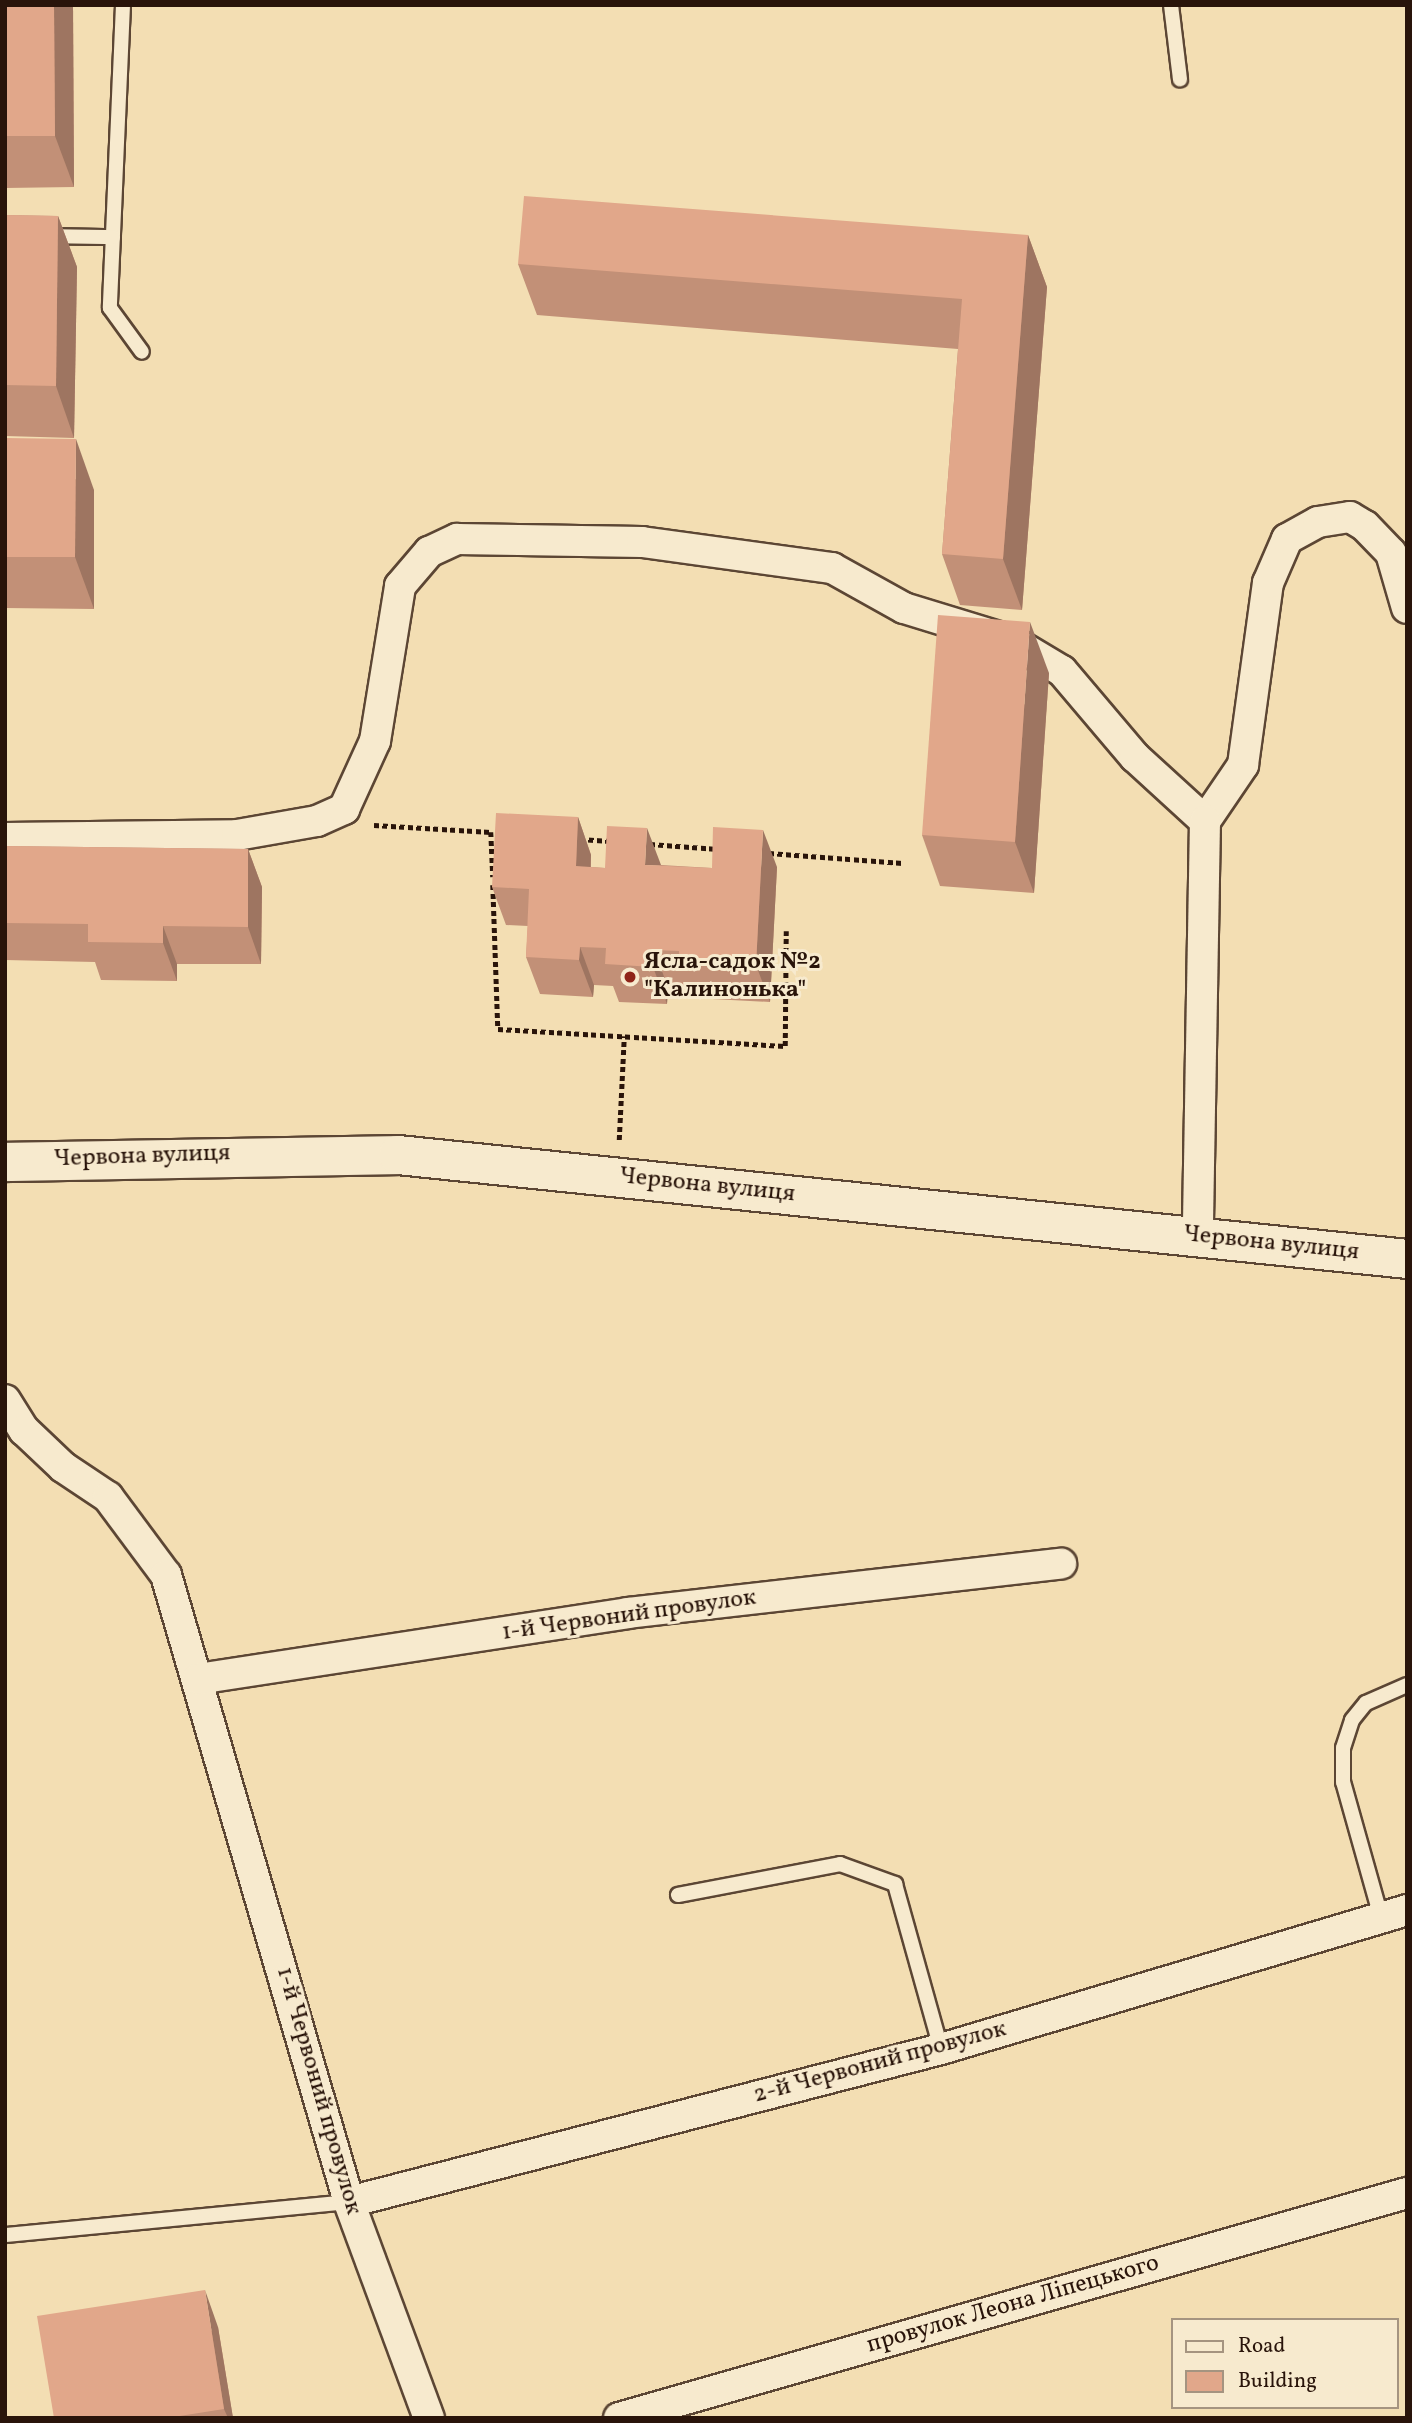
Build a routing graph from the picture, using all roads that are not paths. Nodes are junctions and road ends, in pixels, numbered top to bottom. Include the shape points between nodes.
1 (122, 5) edge
2 (1171, 5) edge
3 (1180, 79) dead end
4 (32, 236) edge
5 (113, 237) junction
6 (142, 352) dead end
7 (1407, 608) edge
8 (1205, 821) junction
9 (5, 838) edge
10 (5, 1162) edge
11 (1198, 1236) junction
12 (1407, 1259) edge
13 (5, 1400) edge
14 (1060, 1564) dead end
15 (198, 1679) junction
16 (1407, 1685) edge
17 (678, 1895) dead end
18 (1394, 1914) edge
19 (941, 2049) junction
20 (1407, 2193) edge
21 (349, 2202) junction
22 (5, 2235) edge
23 (429, 2418) edge
24 (619, 2418) edge

1 - 5 lane
2 - 3 lane
4 - 5 lane
5 - 6 lane via 110,308
7 - 8 street via 1391,553 1350,517 1318,522 1287,539 1268,583 1243,765
8 - 9 street via 1135,757 1062,671 1012,641 904,608 832,568 642,542 457,539 429,552 400,586 375,741 344,809 317,821 237,835
8 - 11 street
10 - 11 main road, Червона вулиця via 398,1154
11 - 12 main road, Червона вулиця
13 - 15 street, 1-й Червоний провулок via 24,1430 63,1467 108,1497 140,1532 166,1575
14 - 15 street, 1-й Червоний провулок via 628,1613
15 - 21 street, 1-й Червоний провулок
16 - 18 lane via 1366,1703 1352,1720 1343,1748 1343,1782
17 - 19 lane via 840,1864 895,1884
18 - 19 street, 2-й Червоний провулок
19 - 21 street, 2-й Червоний провулок
20 - 24 street, провулок Леона Ліпецького
21 - 22 lane
21 - 23 street, 1-й Червоний провулок

